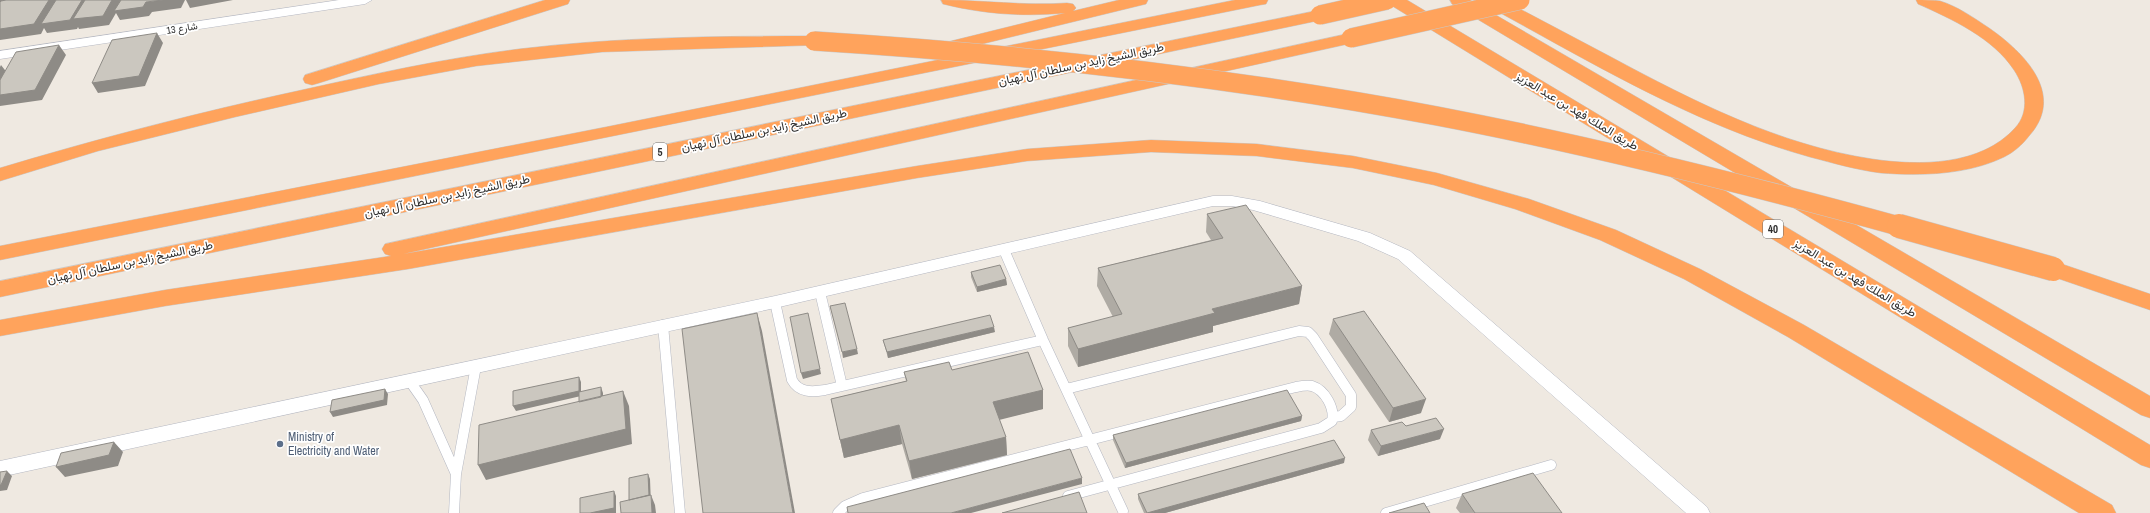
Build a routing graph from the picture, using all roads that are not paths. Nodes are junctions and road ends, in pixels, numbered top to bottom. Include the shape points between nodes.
1 (365, 0) edge
2 (562, 0) edge
3 (949, 0) edge
4 (1121, 0) edge
5 (1140, 0) edge
6 (1260, 0) edge
7 (1366, 0) edge
8 (1387, 0) edge
9 (1395, 0) edge
10 (1458, 0) edge
11 (1490, 0) edge
12 (1520, 0) edge
13 (1924, 0) edge
14 (0, 55) edge
15 (1530, 83) junction
16 (606, 134) junction
17 (92, 147) junction
18 (0, 175) edge
19 (1004, 250) junction
20 (0, 253) edge
21 (0, 289) edge
22 (820, 292) junction
23 (165, 298) junction
24 (775, 302) junction
25 (2150, 302) edge
26 (663, 326) junction
27 (0, 328) edge
28 (1043, 340) junction
29 (476, 366) junction
30 (409, 380) junction
31 (842, 386) junction
32 (1066, 389) junction
33 (2150, 408) edge
34 (1334, 417) junction
35 (1090, 439) junction
36 (2150, 458) edge
37 (1551, 465) dead end
38 (0, 469) edge
39 (456, 474) junction
40 (1110, 485) junction
41 (1058, 499) edge
42 (1123, 511) dead end
43 (454, 513) edge
44 (680, 513) edge
45 (838, 513) edge
46 (1386, 513) edge
47 (1700, 513) edge
48 (2102, 513) edge

1 - 14 street, شارع 13
2 - 17 highway
3 - 4 highway via 989,8 1031,10
5 - 16 highway via 693,108
6 - 16 highway
7 - 15 highway
8 - 21 highway, طريق الشيخ زايد بن سلطان آل نهيان / 5, bridge
9 - 15 highway, طريق الملك فهد بن عبد العزيز / 40
10 - 33 highway
11 - 13 highway via 1695,108 1755,134 1799,148 1878,166 1912,168 1963,163 1993,154 2011,144 2024,132 2033,117 2036,104 2033,90 2016,61 2002,47 1966,21
12 - 23 highway, bridge
15 - 36 highway, طريق الملك فهد بن عبد العزيز / 40
16 - 20 highway
17 - 18 highway
17 - 25 highway, bridge via 356,82 478,61 594,48 705,41 814,41 957,51 1165,73 1308,93 1578,145 1890,223 2053,269
19 - 22 street
19 - 28 lane
19 - 47 street via 1213,201 1254,205 1378,242 1414,262
22 - 24 street
22 - 31 lane
23 - 27 highway
23 - 48 highway via 431,257 1027,155 1151,146 1257,150 1353,162 1437,179 1522,204 1608,235 1692,274 1796,331
24 - 26 street
24 - 31 lane via 794,384 810,392
26 - 29 street
26 - 44 lane
28 - 31 lane
28 - 32 lane
29 - 30 street
29 - 39 lane
30 - 38 street
30 - 39 lane via 423,400
32 - 34 lane via 1299,330 1308,332 1313,337 1351,395 1351,407 1341,416
32 - 35 lane
34 - 35 lane via 1321,392 1306,385
34 - 40 lane via 1329,424 1321,428
35 - 40 lane
35 - 45 lane via 863,498 845,506
37 - 46 lane
39 - 43 lane
40 - 41 lane
40 - 42 lane

